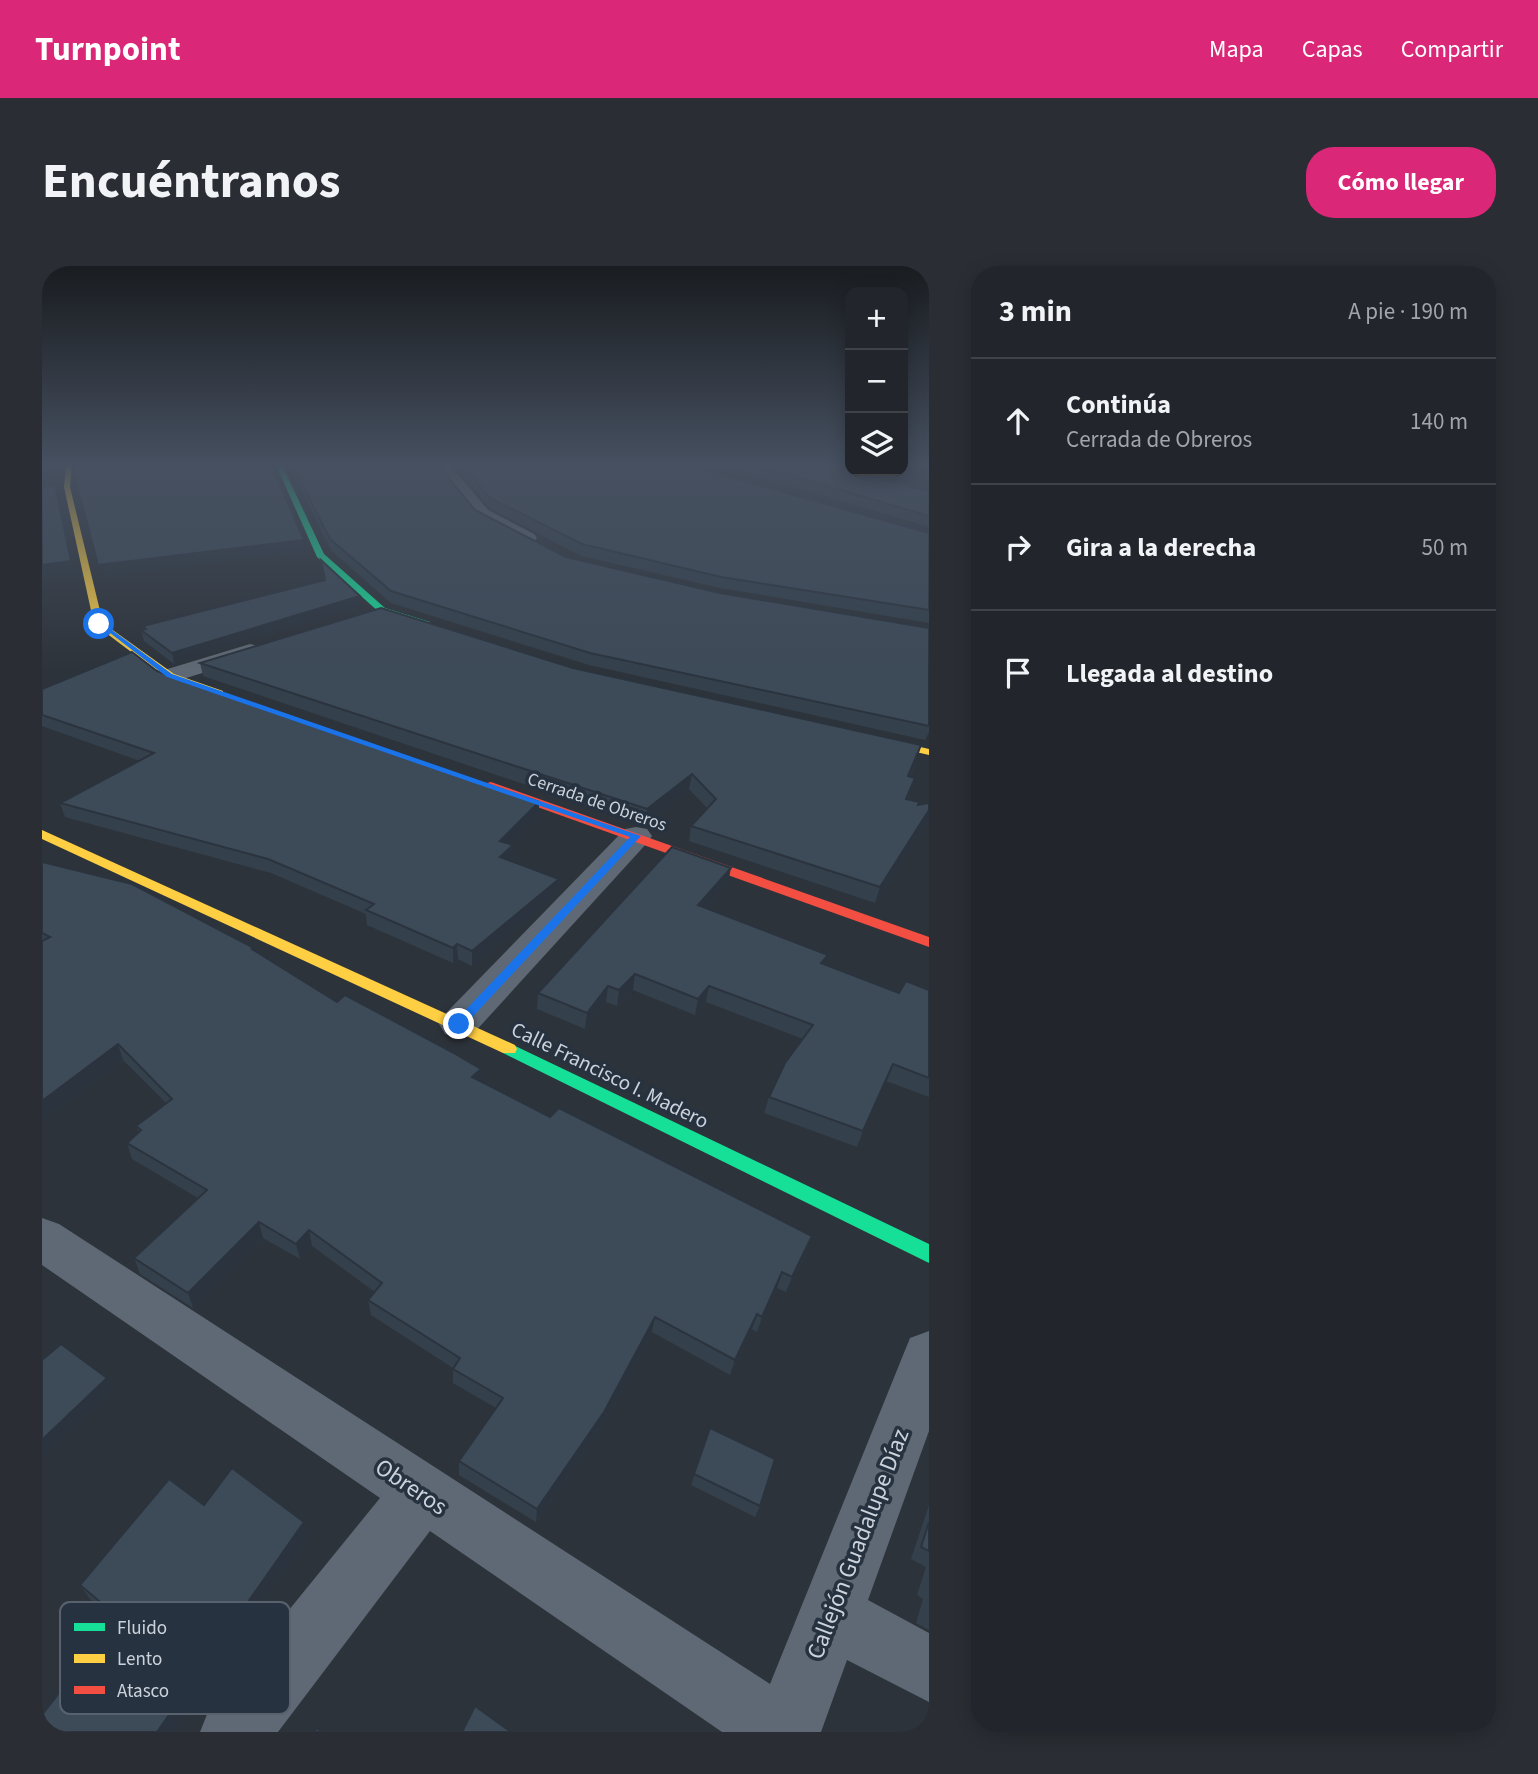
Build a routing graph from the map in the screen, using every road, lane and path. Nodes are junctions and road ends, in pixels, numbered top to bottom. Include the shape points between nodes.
1 (74, 533) edge
2 (310, 533) edge
3 (519, 533) edge
4 (550, 550) edge
5 (382, 610) junction
6 (355, 618) edge
7 (449, 631) edge
8 (276, 643) edge
9 (170, 676) junction
10 (234, 698) edge
11 (849, 734) edge
12 (929, 752) edge
13 (481, 782) edge
14 (42, 834) edge
15 (636, 836) junction
16 (927, 938) edge
17 (459, 1024) junction
18 (42, 1239) edge
19 (929, 1254) edge
20 (929, 1356) edge
21 (421, 1494) junction
22 (831, 1615) junction
23 (290, 1663) edge
24 (929, 1669) edge
25 (250, 1714) edge
26 (236, 1732) edge
27 (784, 1732) edge

1 - 9 street via 99,624
2 - 5 street via 320,555
3 - 4 street
5 - 6 street
5 - 7 street
8 - 9 street
9 - 10 street
11 - 12 street
13 - 15 street, Cerrada de Obreros
14 - 17 street, Calle Francisco I. Madero
15 - 16 street, Cerrada de Obreros
15 - 17 street
17 - 19 street, Calle Francisco I. Madero
18 - 21 street, Obreros
20 - 22 street, Callejón Guadalupe Díaz
21 - 23 street
21 - 27 street, Obreros
22 - 24 street
22 - 27 street, Callejón Guadalupe Díaz
25 - 26 street

